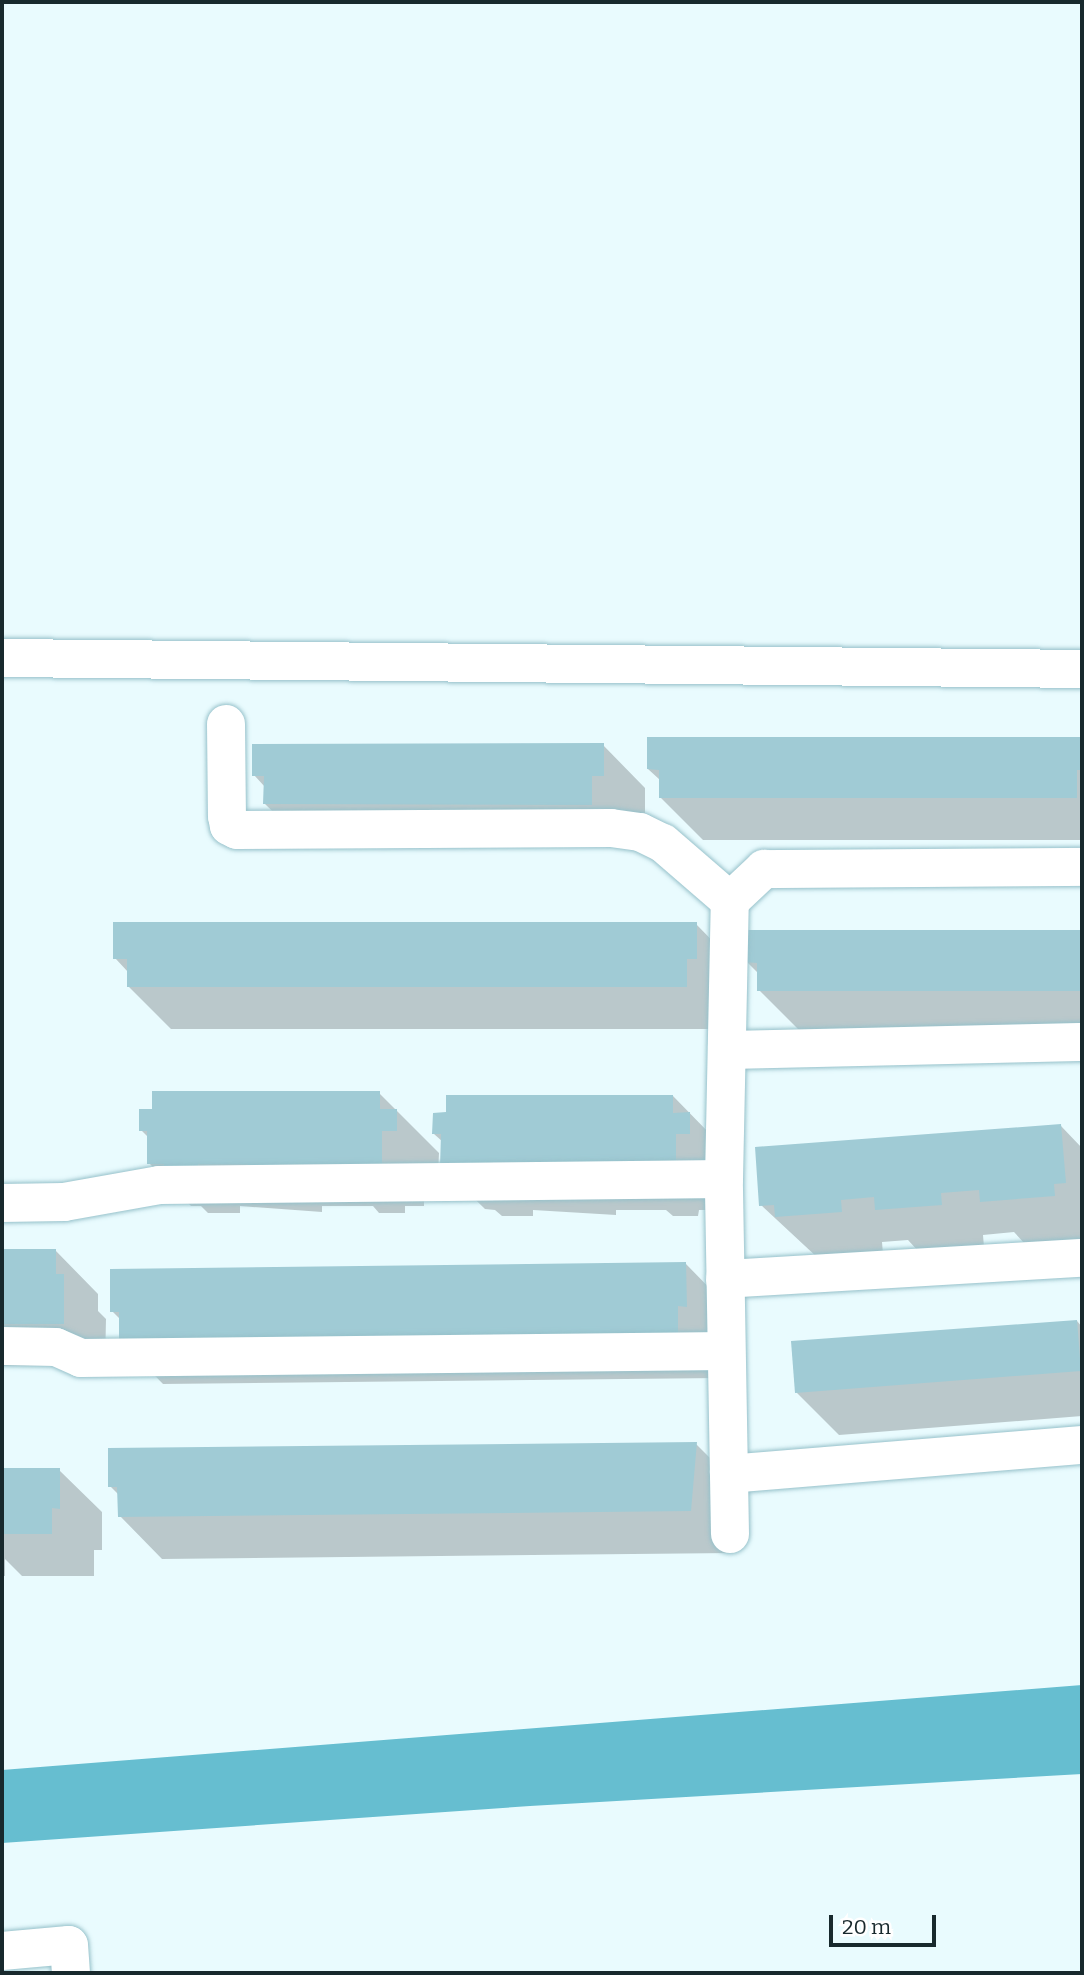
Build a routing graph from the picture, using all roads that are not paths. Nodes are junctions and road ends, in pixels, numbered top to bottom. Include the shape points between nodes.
1 (2, 658) edge
2 (1082, 669) edge
3 (226, 724) dead end
4 (1082, 867) edge
5 (730, 901) junction
6 (1082, 1042) edge
7 (727, 1050) junction
8 (724, 1179) junction
9 (2, 1203) edge
10 (1082, 1258) edge
11 (725, 1279) junction
12 (2, 1346) edge
13 (726, 1351) junction
14 (1082, 1445) edge
15 (729, 1474) junction
16 (730, 1534) dead end
17 (2, 1951) edge
18 (72, 1973) edge

1 - 2 street
3 - 5 street via 227,816 229,826 237,830 611,828 663,843
4 - 5 street via 764,869
5 - 7 street
6 - 7 street
7 - 8 street
8 - 9 street via 159,1185 64,1202
8 - 11 street
10 - 11 street
11 - 13 street
12 - 13 street via 57,1347 82,1358
13 - 15 street
14 - 15 street
15 - 16 street
17 - 18 street via 69,1945

